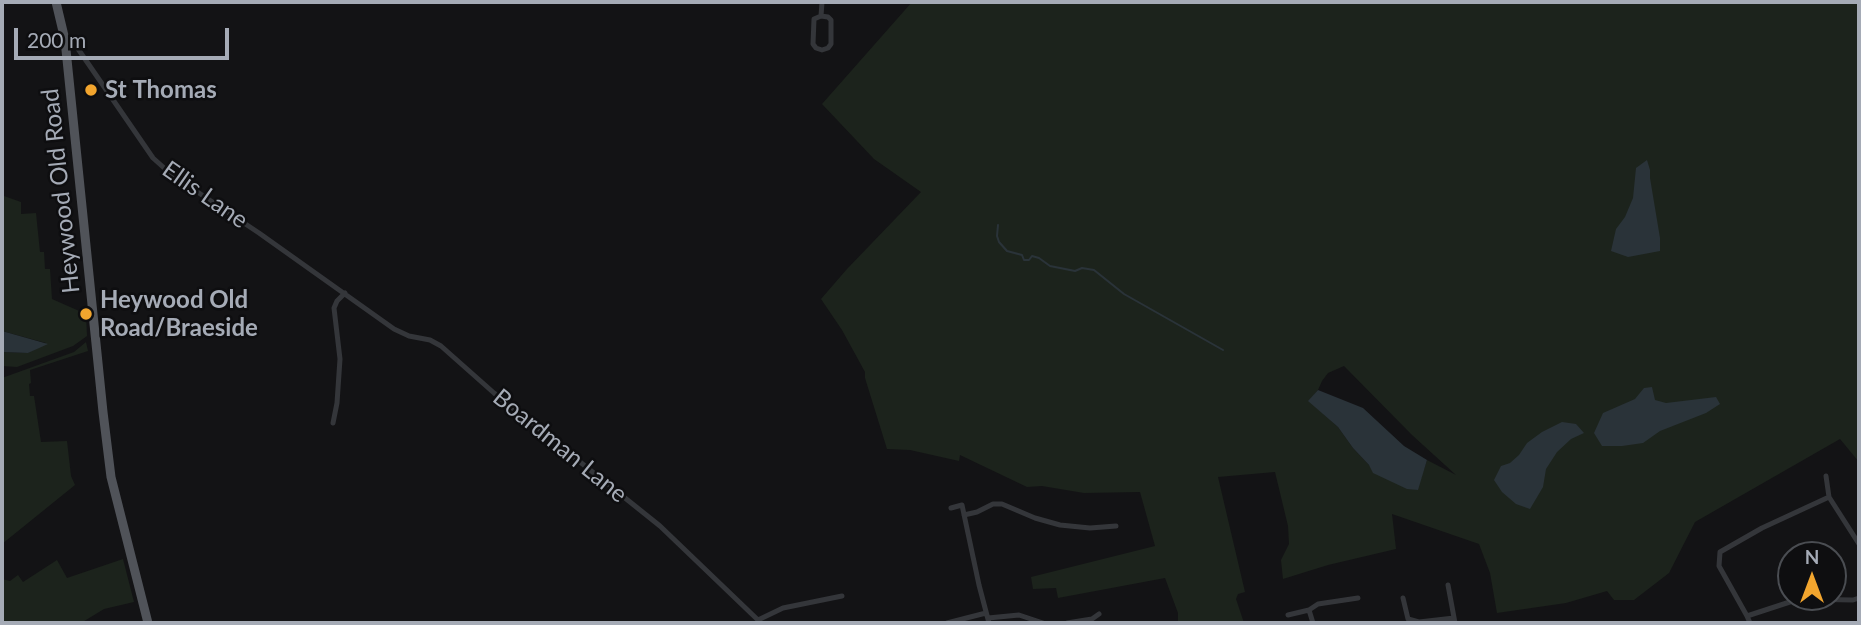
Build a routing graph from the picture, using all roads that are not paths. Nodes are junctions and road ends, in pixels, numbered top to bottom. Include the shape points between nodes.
1 (56, 2) edge
2 (822, 2) edge
3 (821, 16) junction
4 (65, 40) junction
5 (345, 293) junction
6 (333, 423) dead end
7 (1826, 476) dead end
8 (1829, 496) junction
9 (951, 508) dead end
10 (964, 515) junction
11 (1110, 516) dead end
12 (1859, 544) edge
13 (1448, 585) dead end
14 (842, 596) dead end
15 (1358, 598) dead end
16 (1403, 598) dead end
17 (1859, 598) edge
18 (1309, 610) junction
19 (1099, 614) dead end
20 (1288, 615) dead end
21 (1747, 616) junction
22 (988, 618) edge
23 (1454, 620) edge
24 (758, 622) edge
25 (148, 623) edge
26 (947, 623) edge
27 (1043, 623) edge
28 (1067, 623) edge
29 (1312, 623) edge
30 (1749, 623) edge

1 - 4 main road, Heywood Old Road
2 - 3 street
3 - 3 street via 831,20 831,44 822,50 813,44 814,19
4 - 5 street, Ellis Lane via 74,43 87,60 153,158
4 - 25 main road, Heywood Old Road via 111,477
5 - 6 street via 334,308 340,359
5 - 24 street, Boardman Lane via 400,333 441,346 660,526
7 - 8 street
8 - 12 street
8 - 21 street via 1720,552 1719,566
9 - 10 street via 962,505
10 - 11 street via 1002,504 1035,519 1090,528 1113,526
10 - 22 street
13 - 23 street
14 - 24 street via 783,608
15 - 18 street via 1318,604
16 - 23 street via 1408,619
17 - 21 street via 1799,598
18 - 20 street
18 - 29 street
19 - 28 street
21 - 30 street
22 - 26 street
22 - 27 street via 1019,615

